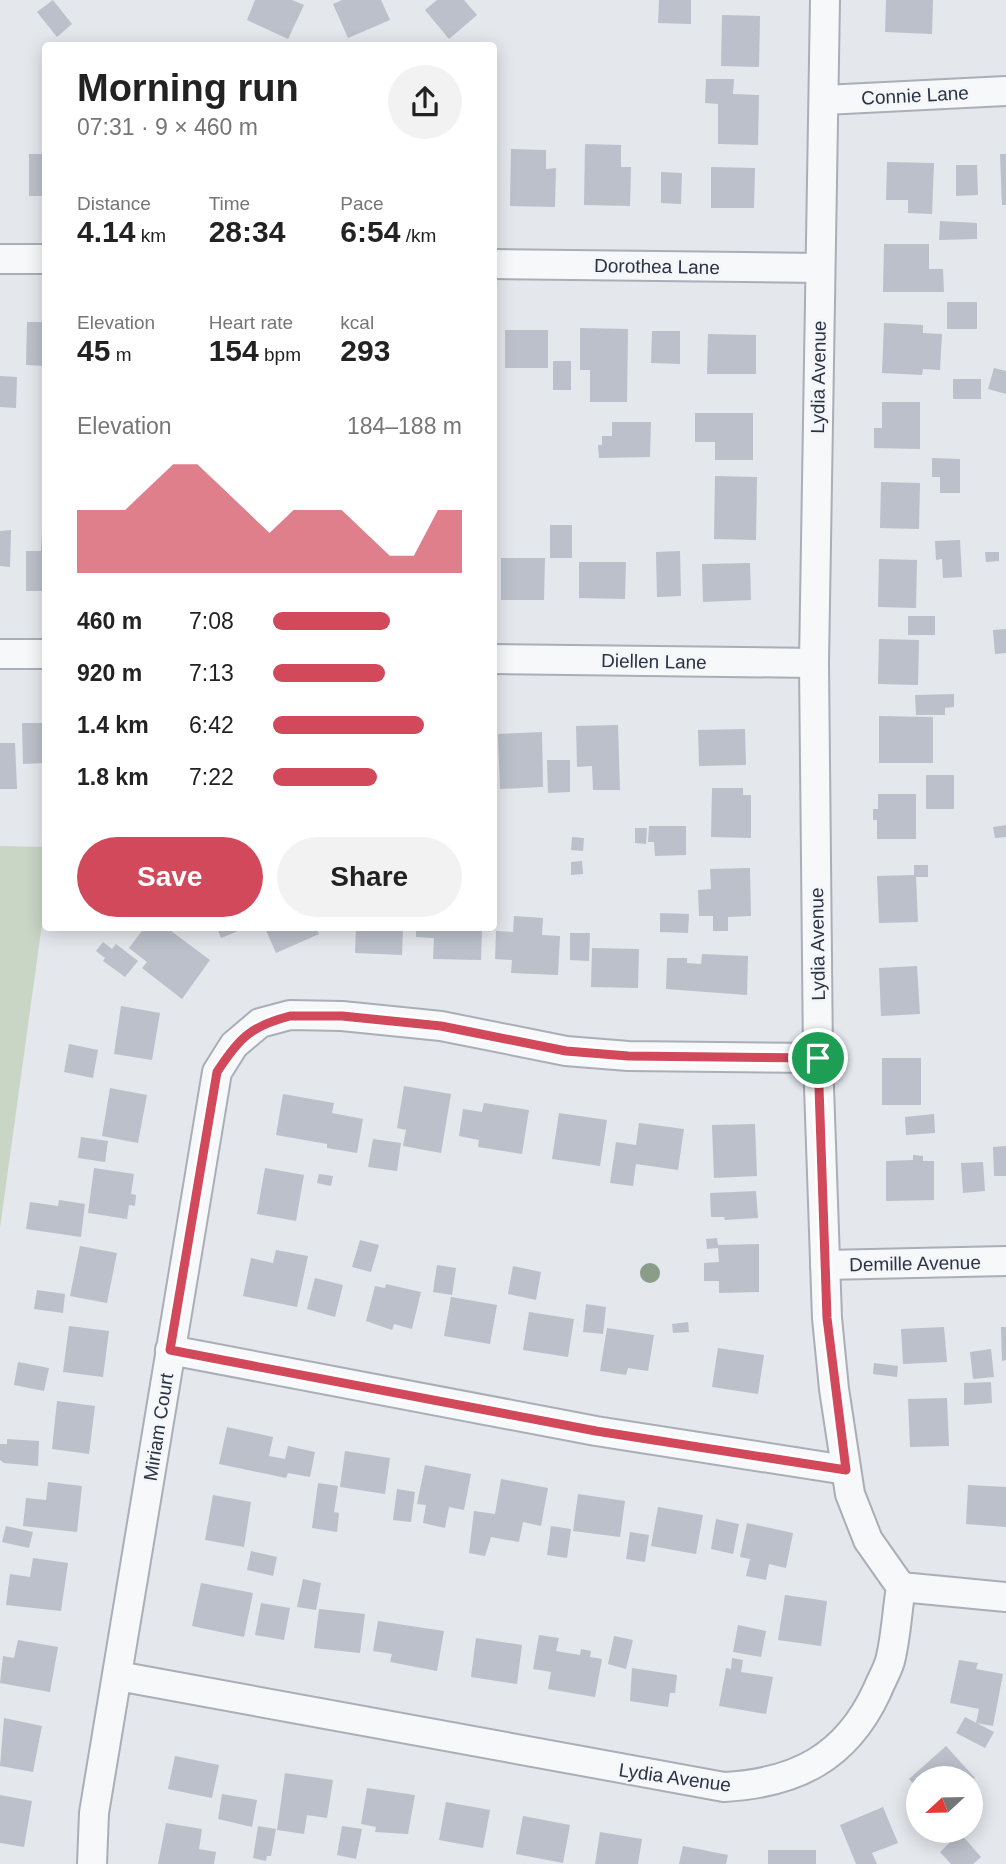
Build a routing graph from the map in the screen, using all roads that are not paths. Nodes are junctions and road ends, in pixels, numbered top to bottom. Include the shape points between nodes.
1 (825, 0) edge
2 (1006, 91) edge
3 (824, 100) junction
4 (0, 259) edge
5 (42, 259) edge
6 (497, 264) edge
7 (820, 268) junction
8 (0, 654) edge
9 (42, 654) edge
10 (497, 659) edge
11 (814, 663) junction
12 (818, 1058) junction
13 (1006, 1261) edge
14 (825, 1265) junction
15 (170, 1350) junction
16 (846, 1470) junction
17 (901, 1587) junction
18 (1006, 1597) edge
19 (118, 1676) junction
20 (92, 1864) edge

1 - 3 street, Lydia Avenue
2 - 3 street, Connie Lane
3 - 7 street, Lydia Avenue
4 - 5 street
6 - 7 street, Dorothea Lane
7 - 11 street, Lydia Avenue
8 - 9 street
10 - 11 street, Diellen Lane
11 - 12 street, Lydia Avenue
12 - 14 street, Lydia Avenue
12 - 15 street, Miriam Court via 566,1051 441,1026 342,1016 290,1016 260,1023 234,1045 217,1072
13 - 14 street, Demille Avenue
14 - 16 street, Lydia Avenue via 834,1389
15 - 16 street via 596,1431
15 - 19 street, Miriam Court
16 - 17 street, Lydia Avenue via 850,1494 869,1540
17 - 18 street
17 - 19 street, Lydia Avenue via 890,1663 864,1718 810,1768 749,1786 674,1780
19 - 20 street, Miriam Court via 94,1813

